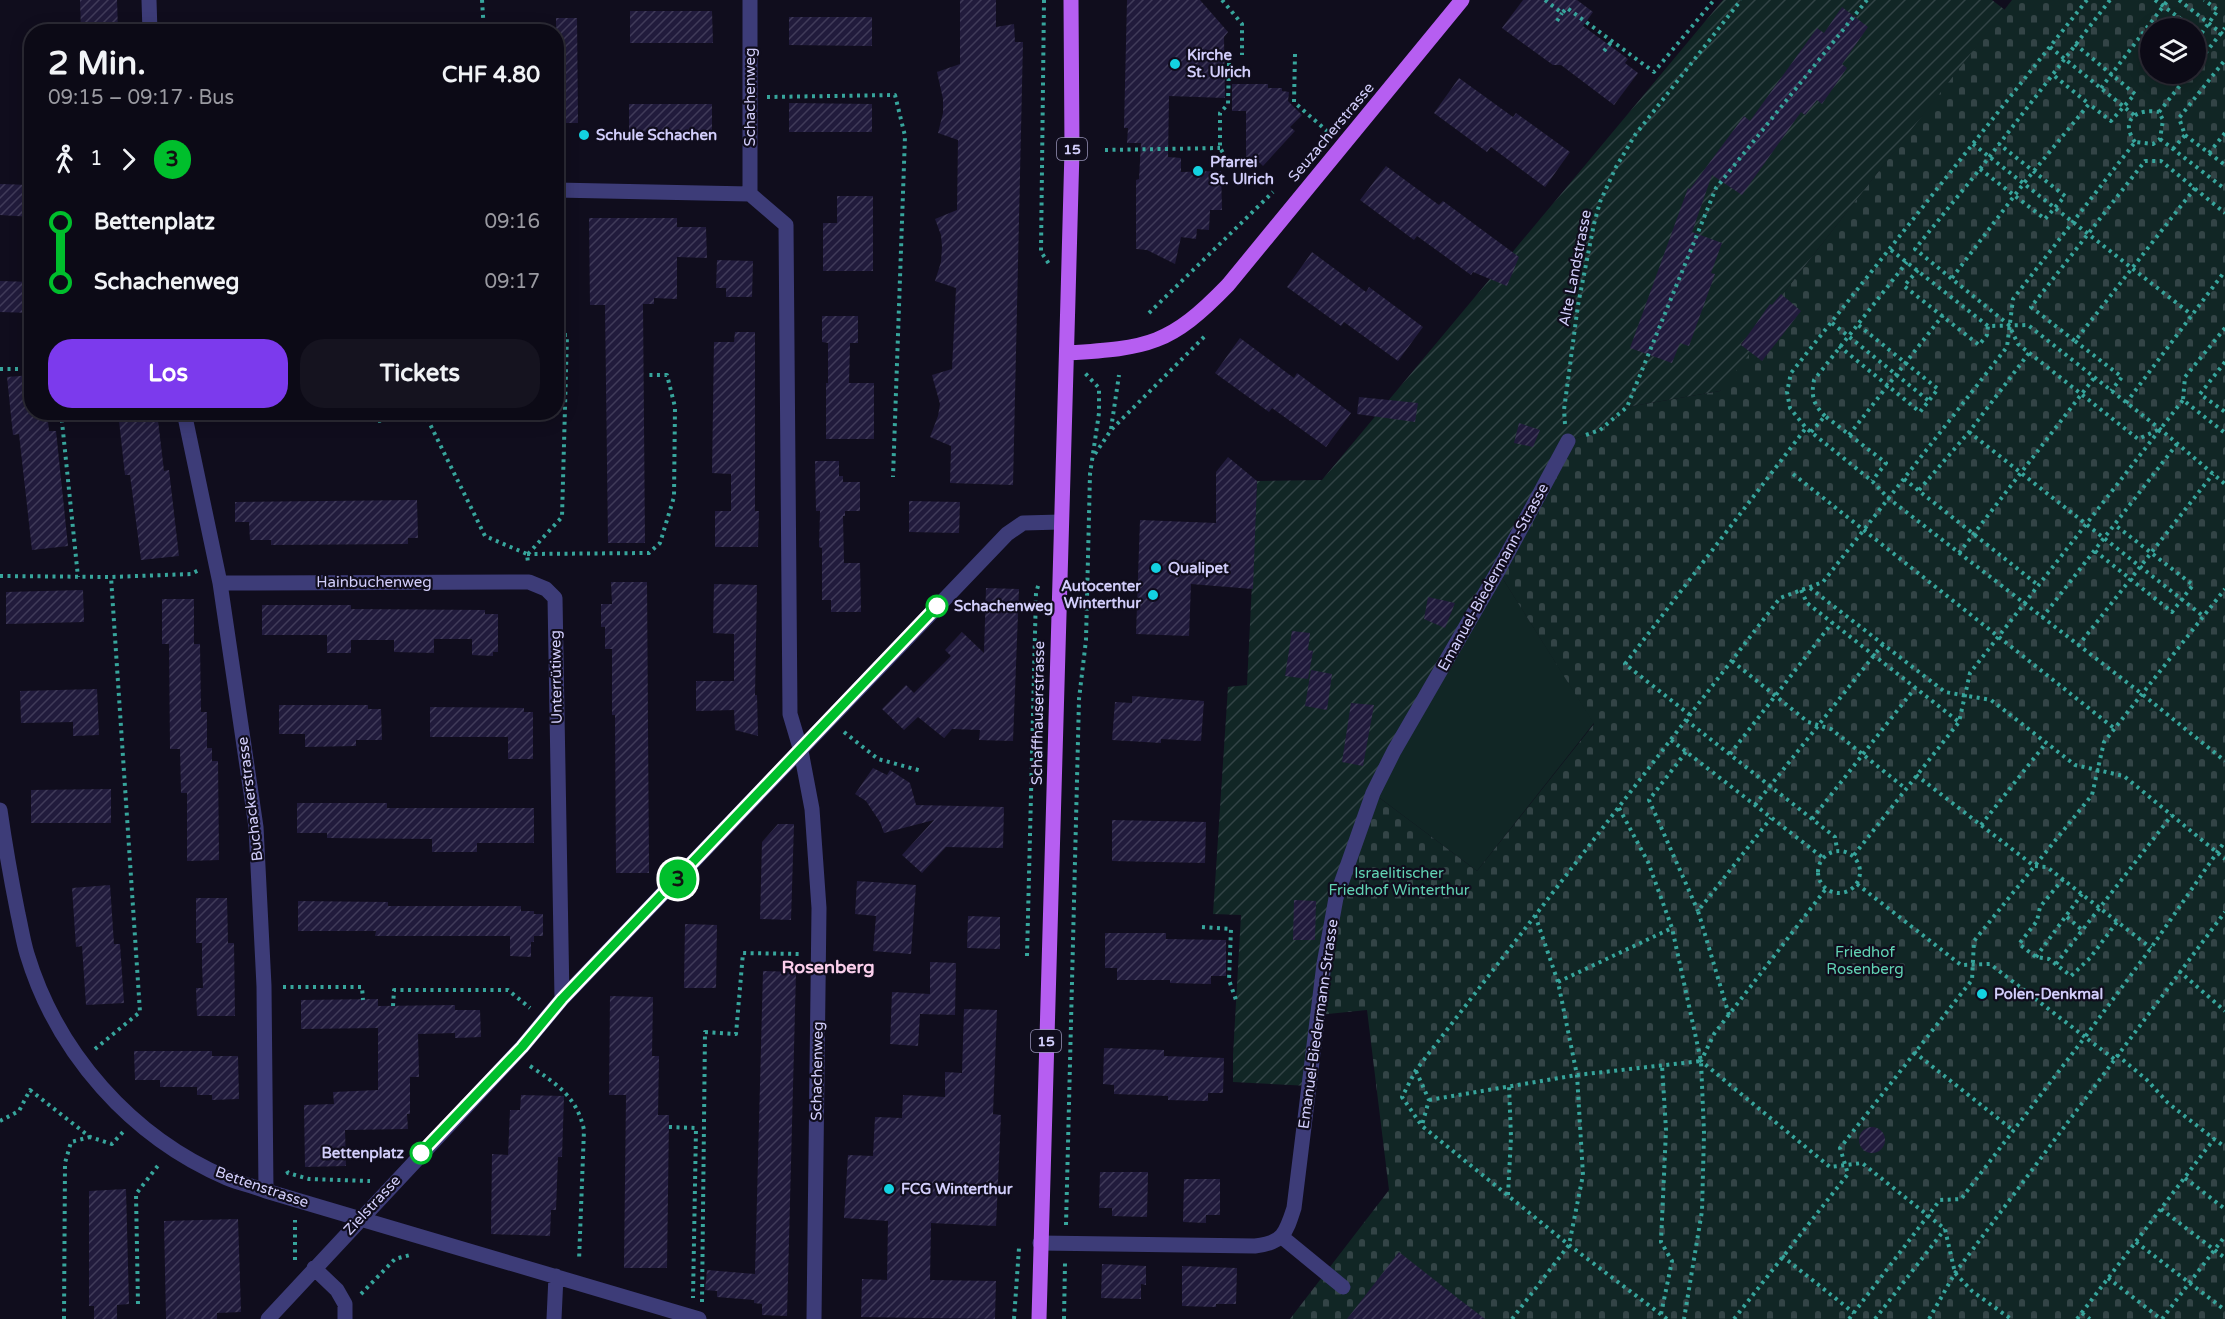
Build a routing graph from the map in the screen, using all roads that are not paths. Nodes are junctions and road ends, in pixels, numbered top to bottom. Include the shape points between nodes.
1 (149, 0) edge
2 (750, 0) edge
3 (1071, 0) edge
4 (1462, 0) edge
5 (150, 24) edge
6 (564, 190) edge
7 (750, 194) junction
8 (1067, 353) junction
9 (186, 420) edge
10 (1568, 441) road end
11 (1061, 522) junction
12 (529, 582) joint
13 (220, 583) junction
14 (801, 751) junction
15 (0, 810) edge
16 (562, 999) junction
17 (266, 1191) junction
18 (359, 1219) junction
19 (1282, 1237) junction
20 (1040, 1243) junction
21 (314, 1268) junction
22 (556, 1276) junction
23 (1343, 1287) dead end
24 (345, 1312) edge
25 (662, 1313) edge
26 (698, 1314) edge
27 (267, 1319) edge
28 (554, 1319) edge
29 (814, 1319) edge
30 (1039, 1319) edge

1 - 5 street
2 - 7 street, Schachenweg
3 - 8 main road, Schaffhauserstrasse / 15
4 - 8 main road, Seuzacherstrasse via 1228,285 1200,313 1163,338 1144,345
6 - 7 street
7 - 14 street, Schachenweg via 786,225 790,714
8 - 11 main road, Schaffhauserstrasse / 15
9 - 13 street, Buchackerstrasse
10 - 19 street, Emanuel-Biedermann-Strasse via 1373,793 1336,898 1324,964 1294,1208
11 - 14 street, Zielstrasse via 1023,523 1006,534
11 - 20 main road, Schaffhauserstrasse / 15
12 - 13 street, Hainbuchenweg
12 - 16 street, Unterrütiweg via 555,598
13 - 17 street, Buchackerstrasse via 256,827 264,986
14 - 16 street, Zielstrasse
14 - 29 street, Schachenweg via 812,809 819,908
15 - 17 street, Bettenstrasse via 27,953 48,1009 80,1062 134,1120 171,1148 228,1178
16 - 18 street, Zielstrasse via 522,1047
17 - 18 street, Bettenstrasse
18 - 21 street, Zielstrasse
18 - 22 street, Bettenstrasse
19 - 20 street via 1270,1245 1255,1246
19 - 23 street
20 - 30 main road, Schaffhauserstrasse / 15
21 - 24 street via 336,1290
21 - 27 street, Zielstrasse
22 - 25 street, Bettenstrasse
22 - 28 street
25 - 26 street, Bettenstrasse

